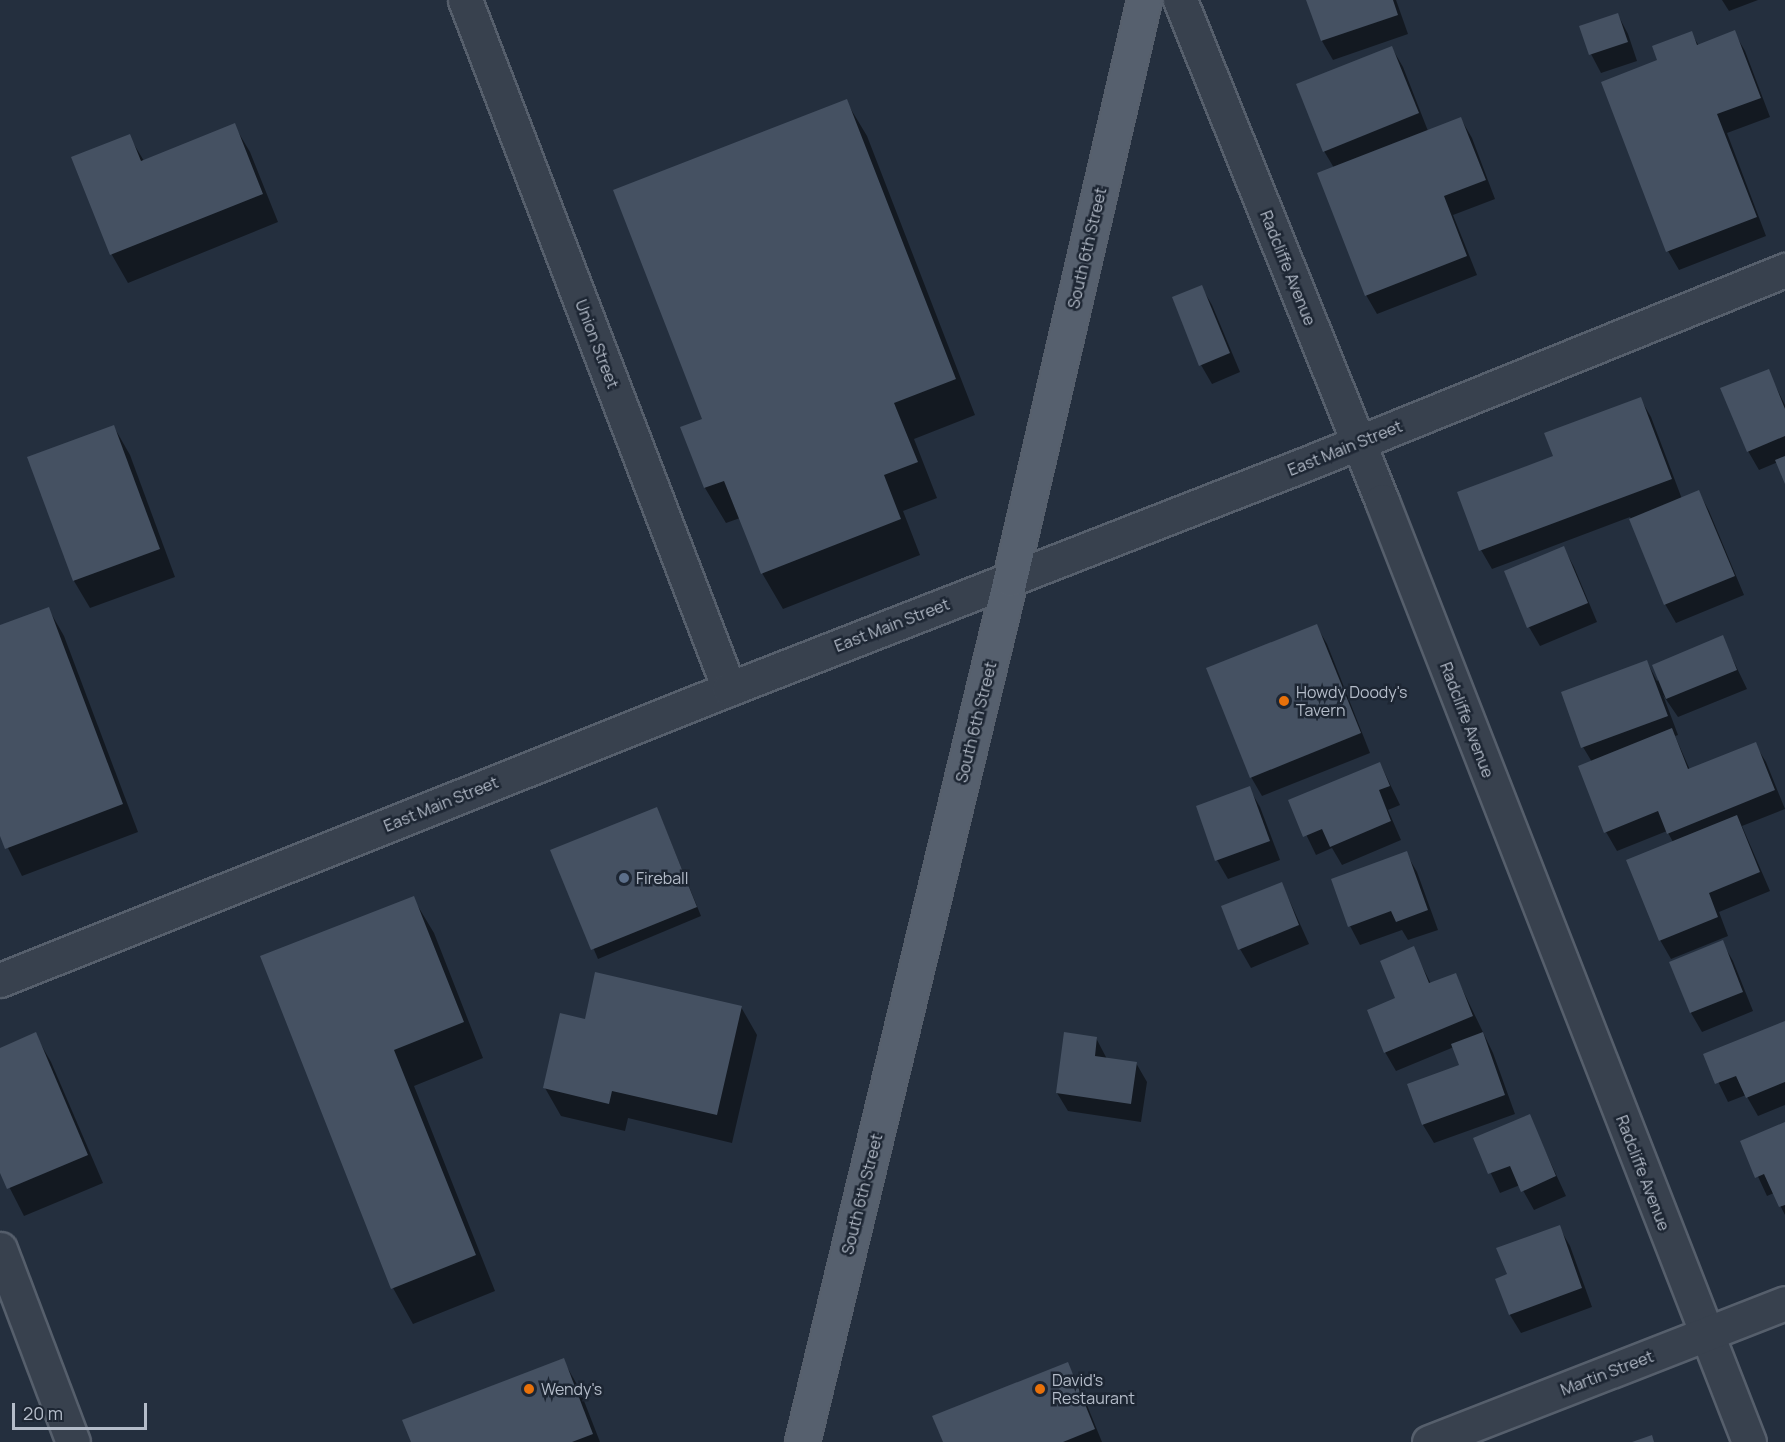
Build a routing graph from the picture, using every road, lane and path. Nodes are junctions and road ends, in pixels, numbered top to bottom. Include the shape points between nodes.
1 (465, 0) edge
2 (1144, 0) edge
3 (1180, 0) edge
4 (1785, 270) edge
5 (1358, 442) junction
6 (1010, 579) junction
7 (729, 689) junction
8 (0, 980) edge
9 (0, 1249) edge
10 (1785, 1303) edge
11 (1706, 1335) junction
12 (73, 1442) edge
13 (802, 1442) edge
14 (1429, 1442) edge
15 (1749, 1442) edge

1 - 7 street, Union Street
2 - 6 main road, South 6th Street
3 - 5 street, Radcliffe Avenue
4 - 5 street, East Main Street
5 - 6 street, East Main Street
5 - 11 street, Radcliffe Avenue
6 - 7 street, East Main Street
6 - 13 main road, South 6th Street
7 - 8 street, East Main Street
9 - 12 street
10 - 11 street, Martin Street
11 - 14 street, Martin Street
11 - 15 street, Radcliffe Avenue

